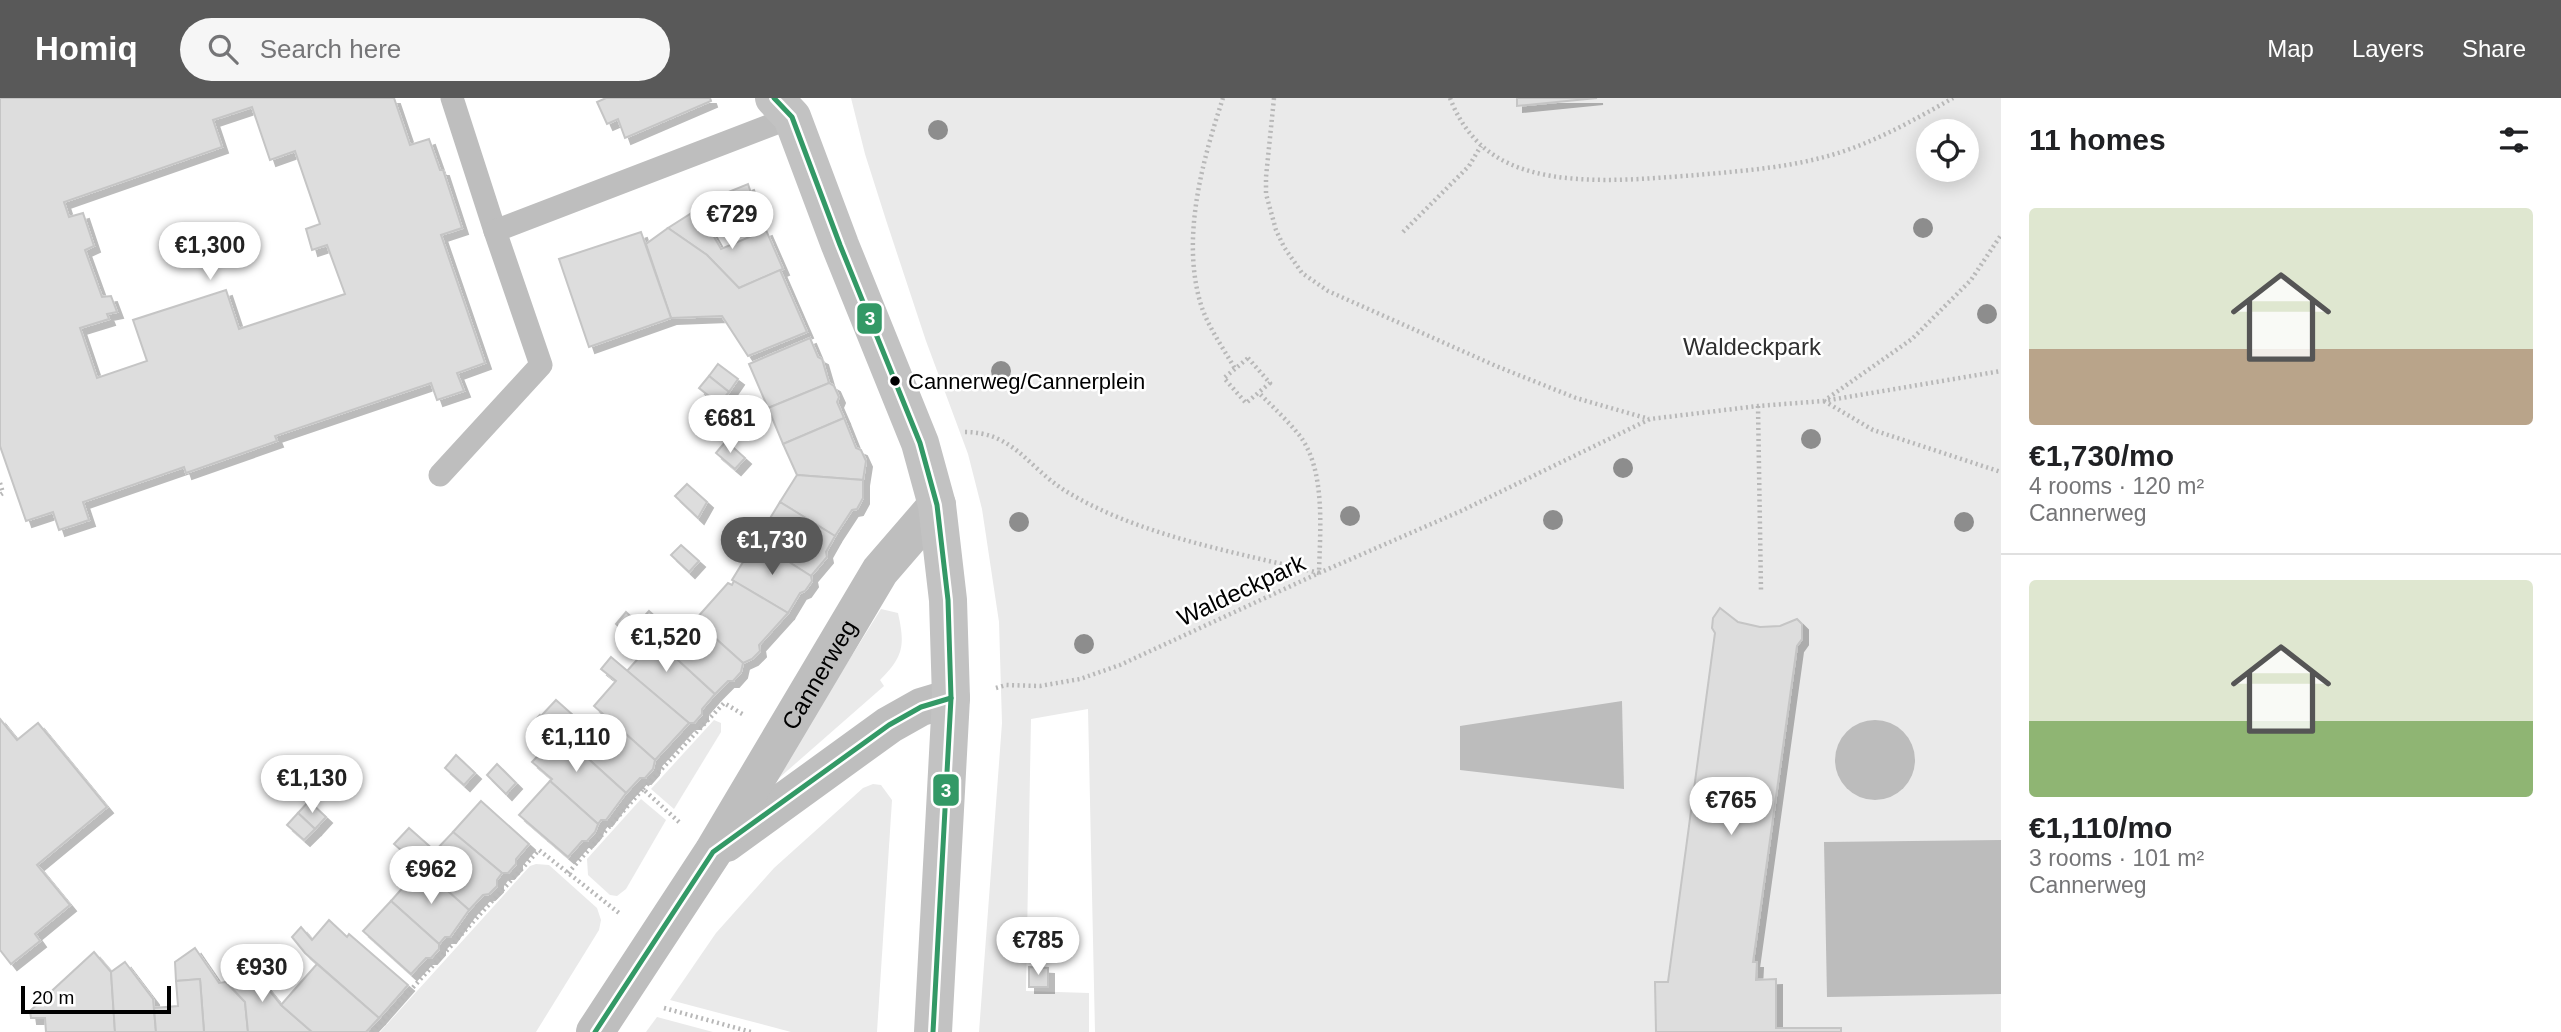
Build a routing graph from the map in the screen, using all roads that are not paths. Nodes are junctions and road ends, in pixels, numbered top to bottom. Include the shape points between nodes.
1 (452, 98) edge
2 (787, 104) edge
3 (495, 231) junction
4 (440, 475) dead end
5 (937, 505) junction
6 (951, 698) junction
7 (713, 852) junction
8 (595, 1032) edge
9 (933, 1032) edge

1 - 3 lane
2 - 3 lane
2 - 5 main road via 920,443
3 - 4 lane via 541,365
5 - 6 main road via 948,600
5 - 7 street, Cannerweg via 880,570
6 - 7 street, Cannerweg via 921,707 889,725
6 - 9 main road
7 - 8 street, Cannerweg

